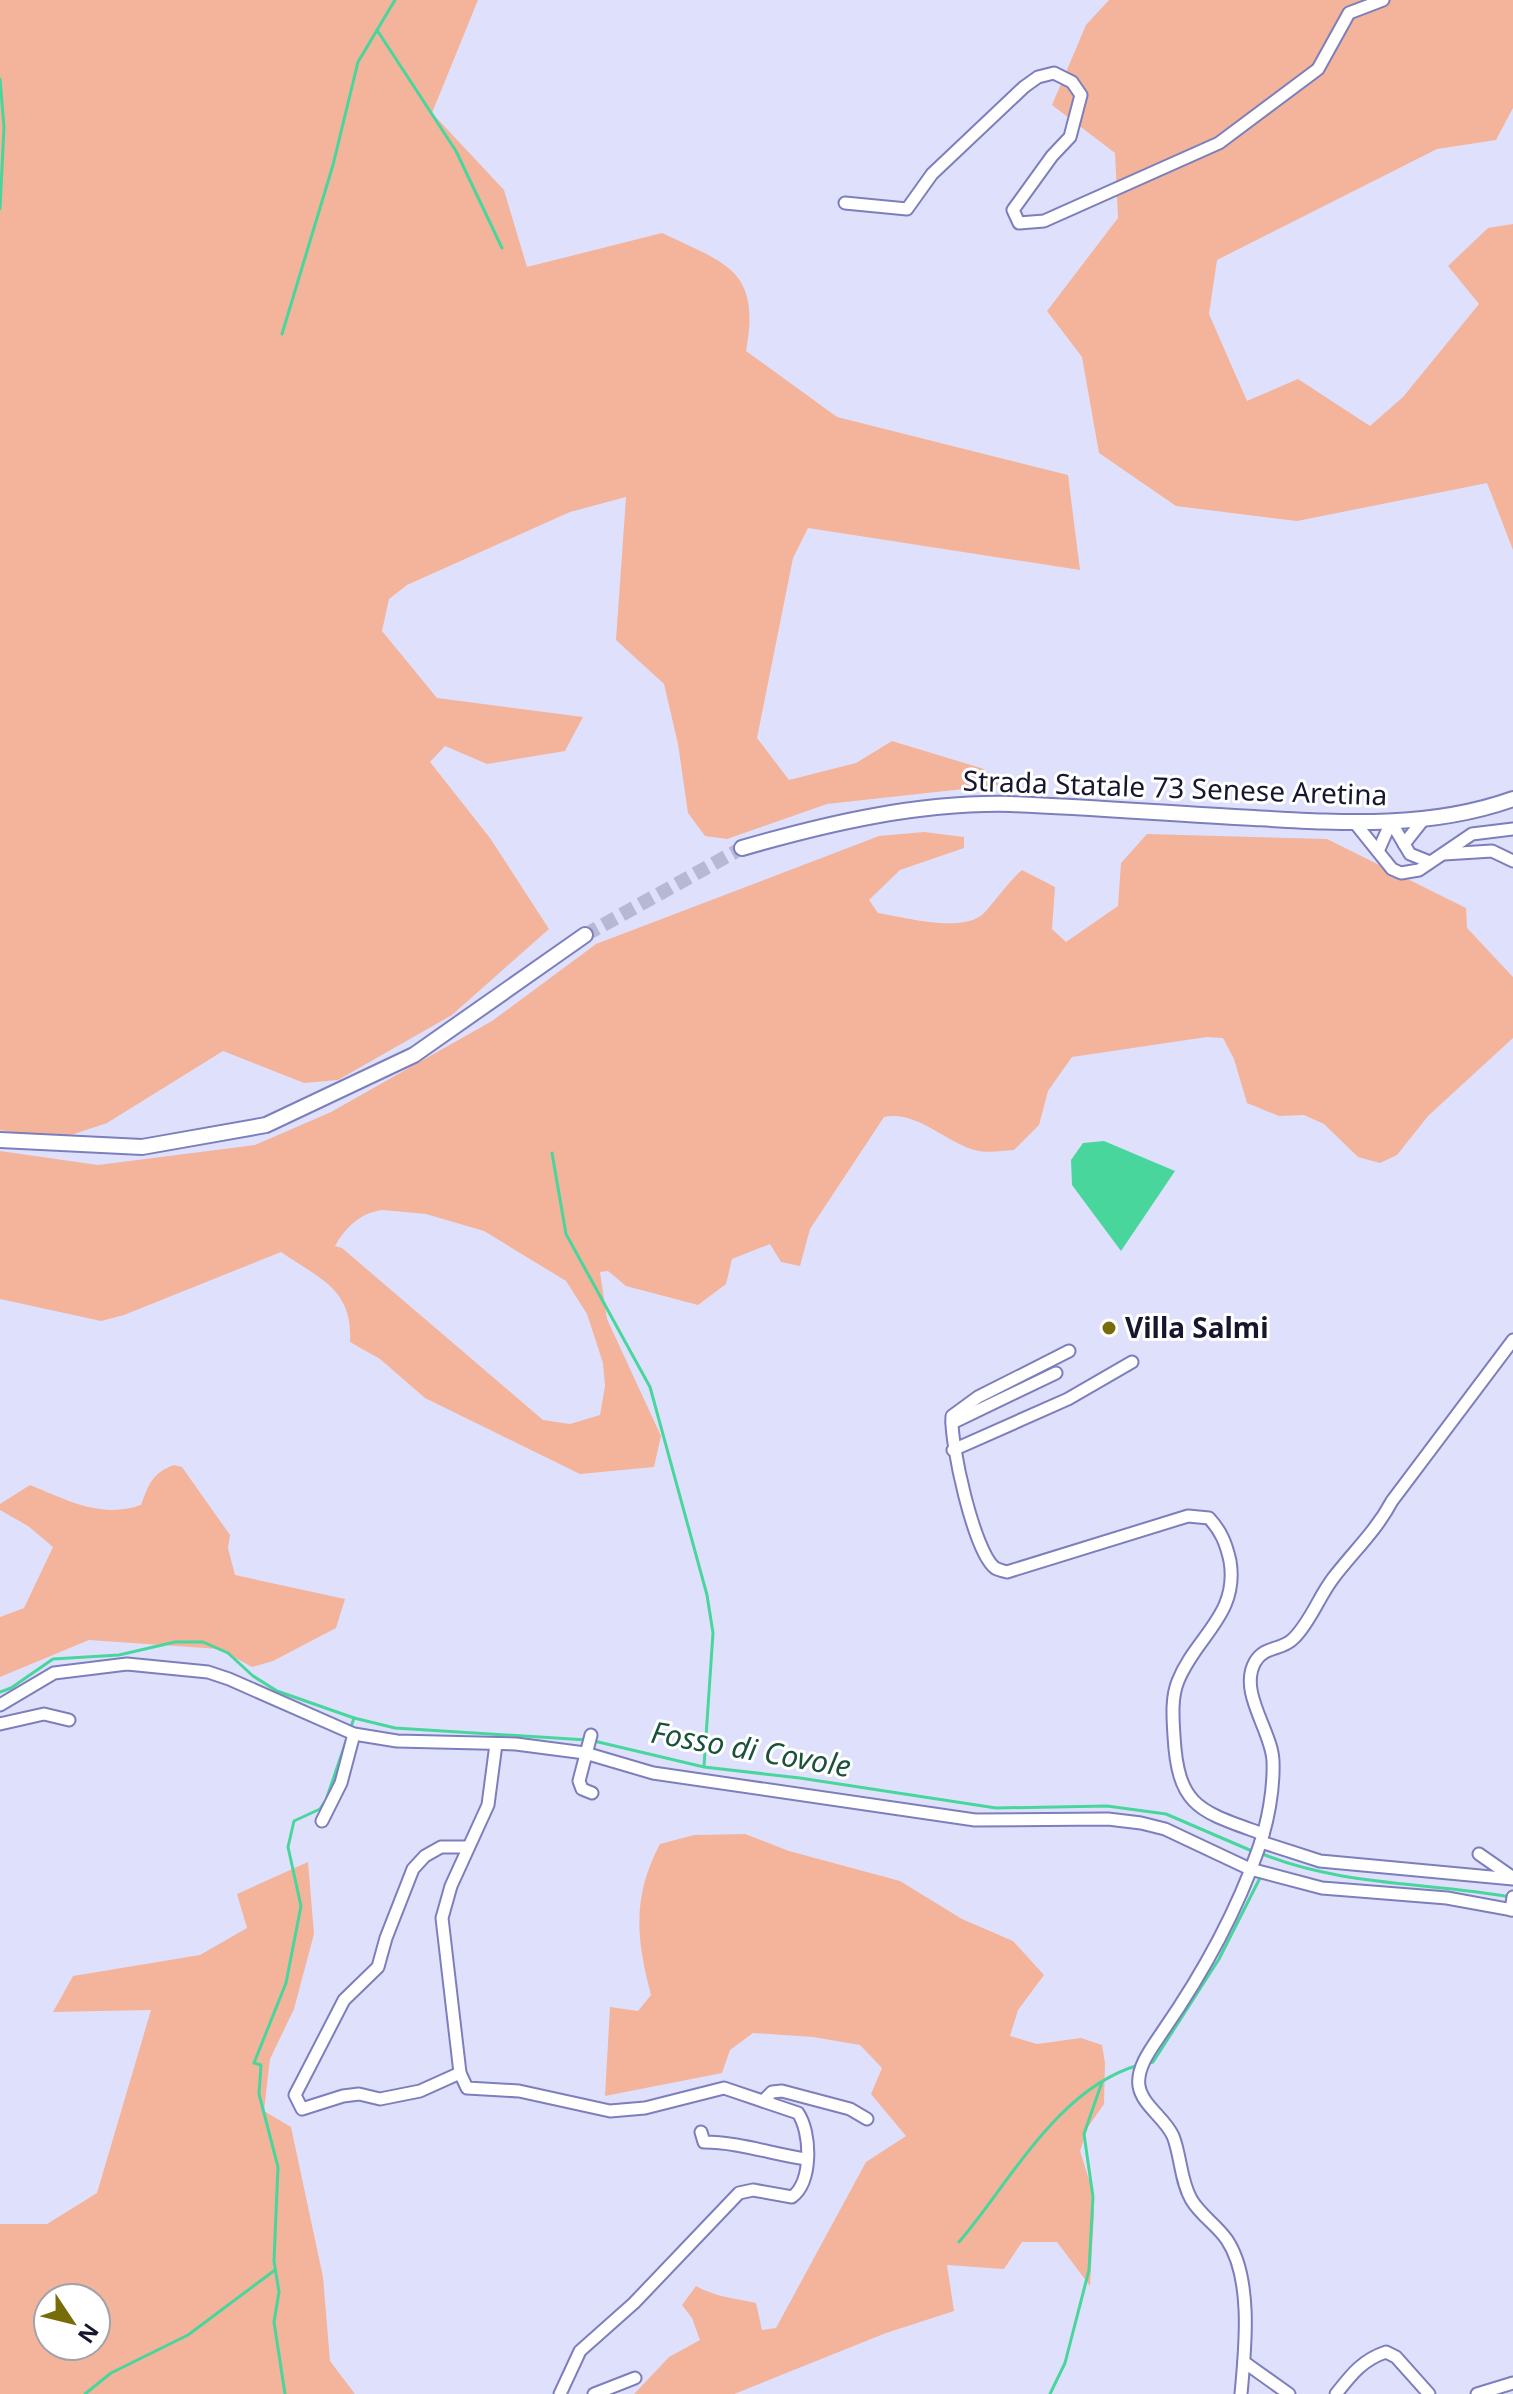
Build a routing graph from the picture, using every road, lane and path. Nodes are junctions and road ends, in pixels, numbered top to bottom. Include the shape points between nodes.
1 (1383, 0) edge
2 (845, 203) dead end
3 (1513, 799) edge
4 (1423, 820) junction
5 (1391, 822) junction
6 (1355, 823) junction
7 (1513, 829) edge
8 (1404, 844) junction
9 (742, 848) tunnel mouth
10 (1379, 849) junction
11 (1443, 854) junction
12 (1513, 861) edge
13 (1430, 862) junction
14 (585, 935) tunnel mouth
15 (0, 1140) edge
16 (1513, 1340) edge
17 (1069, 1351) dead end
18 (1132, 1362) dead end
19 (1056, 1373) dead end
20 (951, 1423) junction
21 (953, 1450) junction
22 (0, 1705) edge
23 (69, 1720) dead end
24 (0, 1724) edge
25 (354, 1734) junction
26 (496, 1744) junction
27 (589, 1745) junction
28 (592, 1793) dead end
29 (322, 1821) dead end
30 (1261, 1841) junction
31 (468, 1847) junction
32 (1479, 1854) dead end
33 (1253, 1867) junction
34 (1513, 1878) edge
35 (1512, 1905) edge
36 (460, 2073) junction
37 (763, 2101) junction
38 (867, 2119) dead end
39 (701, 2132) dead end
40 (806, 2159) junction
41 (1244, 2362) junction
42 (635, 2378) dead end
43 (1513, 2383) edge
44 (560, 2394) edge
45 (594, 2394) edge
46 (1241, 2394) edge
47 (1289, 2394) edge
48 (1336, 2394) edge
49 (1429, 2394) edge
50 (1477, 2394) edge

1 - 2 street via 1349,13 1318,69 1219,143 1044,221 1019,223 1013,210 1070,137 1077,115 1081,95 1072,82 1054,73 1024,87 932,174 907,209
3 - 4 main road, Strada Statale 73 Senese Aretina
4 - 5 main road, Strada Statale 73 Senese Aretina
4 - 8 street
5 - 6 main road, Strada Statale 73 Senese Aretina
5 - 8 street
5 - 10 street
6 - 9 main road, Strada Statale 73 Senese Aretina via 1008,804 908,809 818,826
6 - 10 street
7 - 11 street via 1472,834
8 - 13 street via 1410,854
10 - 13 street via 1401,873
11 - 12 street via 1492,851
11 - 13 street
14 - 15 main road via 414,1055 266,1125 142,1147
16 - 30 street via 1392,1501 1377,1530 1334,1577 1295,1638 1268,1649 1253,1665 1260,1724 1273,1758
17 - 20 street via 978,1397 952,1416
18 - 21 street via 1068,1399
19 - 20 street
20 - 21 street
21 - 30 street via 985,1551 994,1567 1007,1572 1188,1516 1209,1518 1218,1528 1227,1544 1232,1592 1178,1681 1175,1758 1184,1794
22 - 25 street via 54,1673 138,1665 208,1672
23 - 24 street via 44,1714
25 - 26 street
25 - 29 street via 341,1783
26 - 27 street
26 - 31 street via 488,1805
27 - 28 street via 579,1781
27 - 33 street via 653,1773 975,1820 1141,1823
30 - 33 street
30 - 34 street via 1320,1861
31 - 36 street via 442,1918
31 - 36 street via 441,1847 413,1869 378,1967 344,2000 295,2095 302,2109 359,2094 380,2099 420,2091
32 - 34 street
33 - 35 street via 1322,1888
33 - 41 street via 1196,1983 1152,2048 1139,2085 1173,2136 1191,2200 1229,2242 1238,2263 1246,2321
36 - 37 street via 467,2088 519,2091 610,2111 724,2088
37 - 38 street via 782,2091 850,2109
37 - 40 street via 798,2113 809,2132
39 - 40 street via 704,2142 731,2142
40 - 44 street via 805,2178 792,2197 753,2190 739,2193 634,2303 580,2351
41 - 46 street
41 - 47 street
42 - 45 street
43 - 50 street
48 - 49 street via 1354,2370 1386,2352

